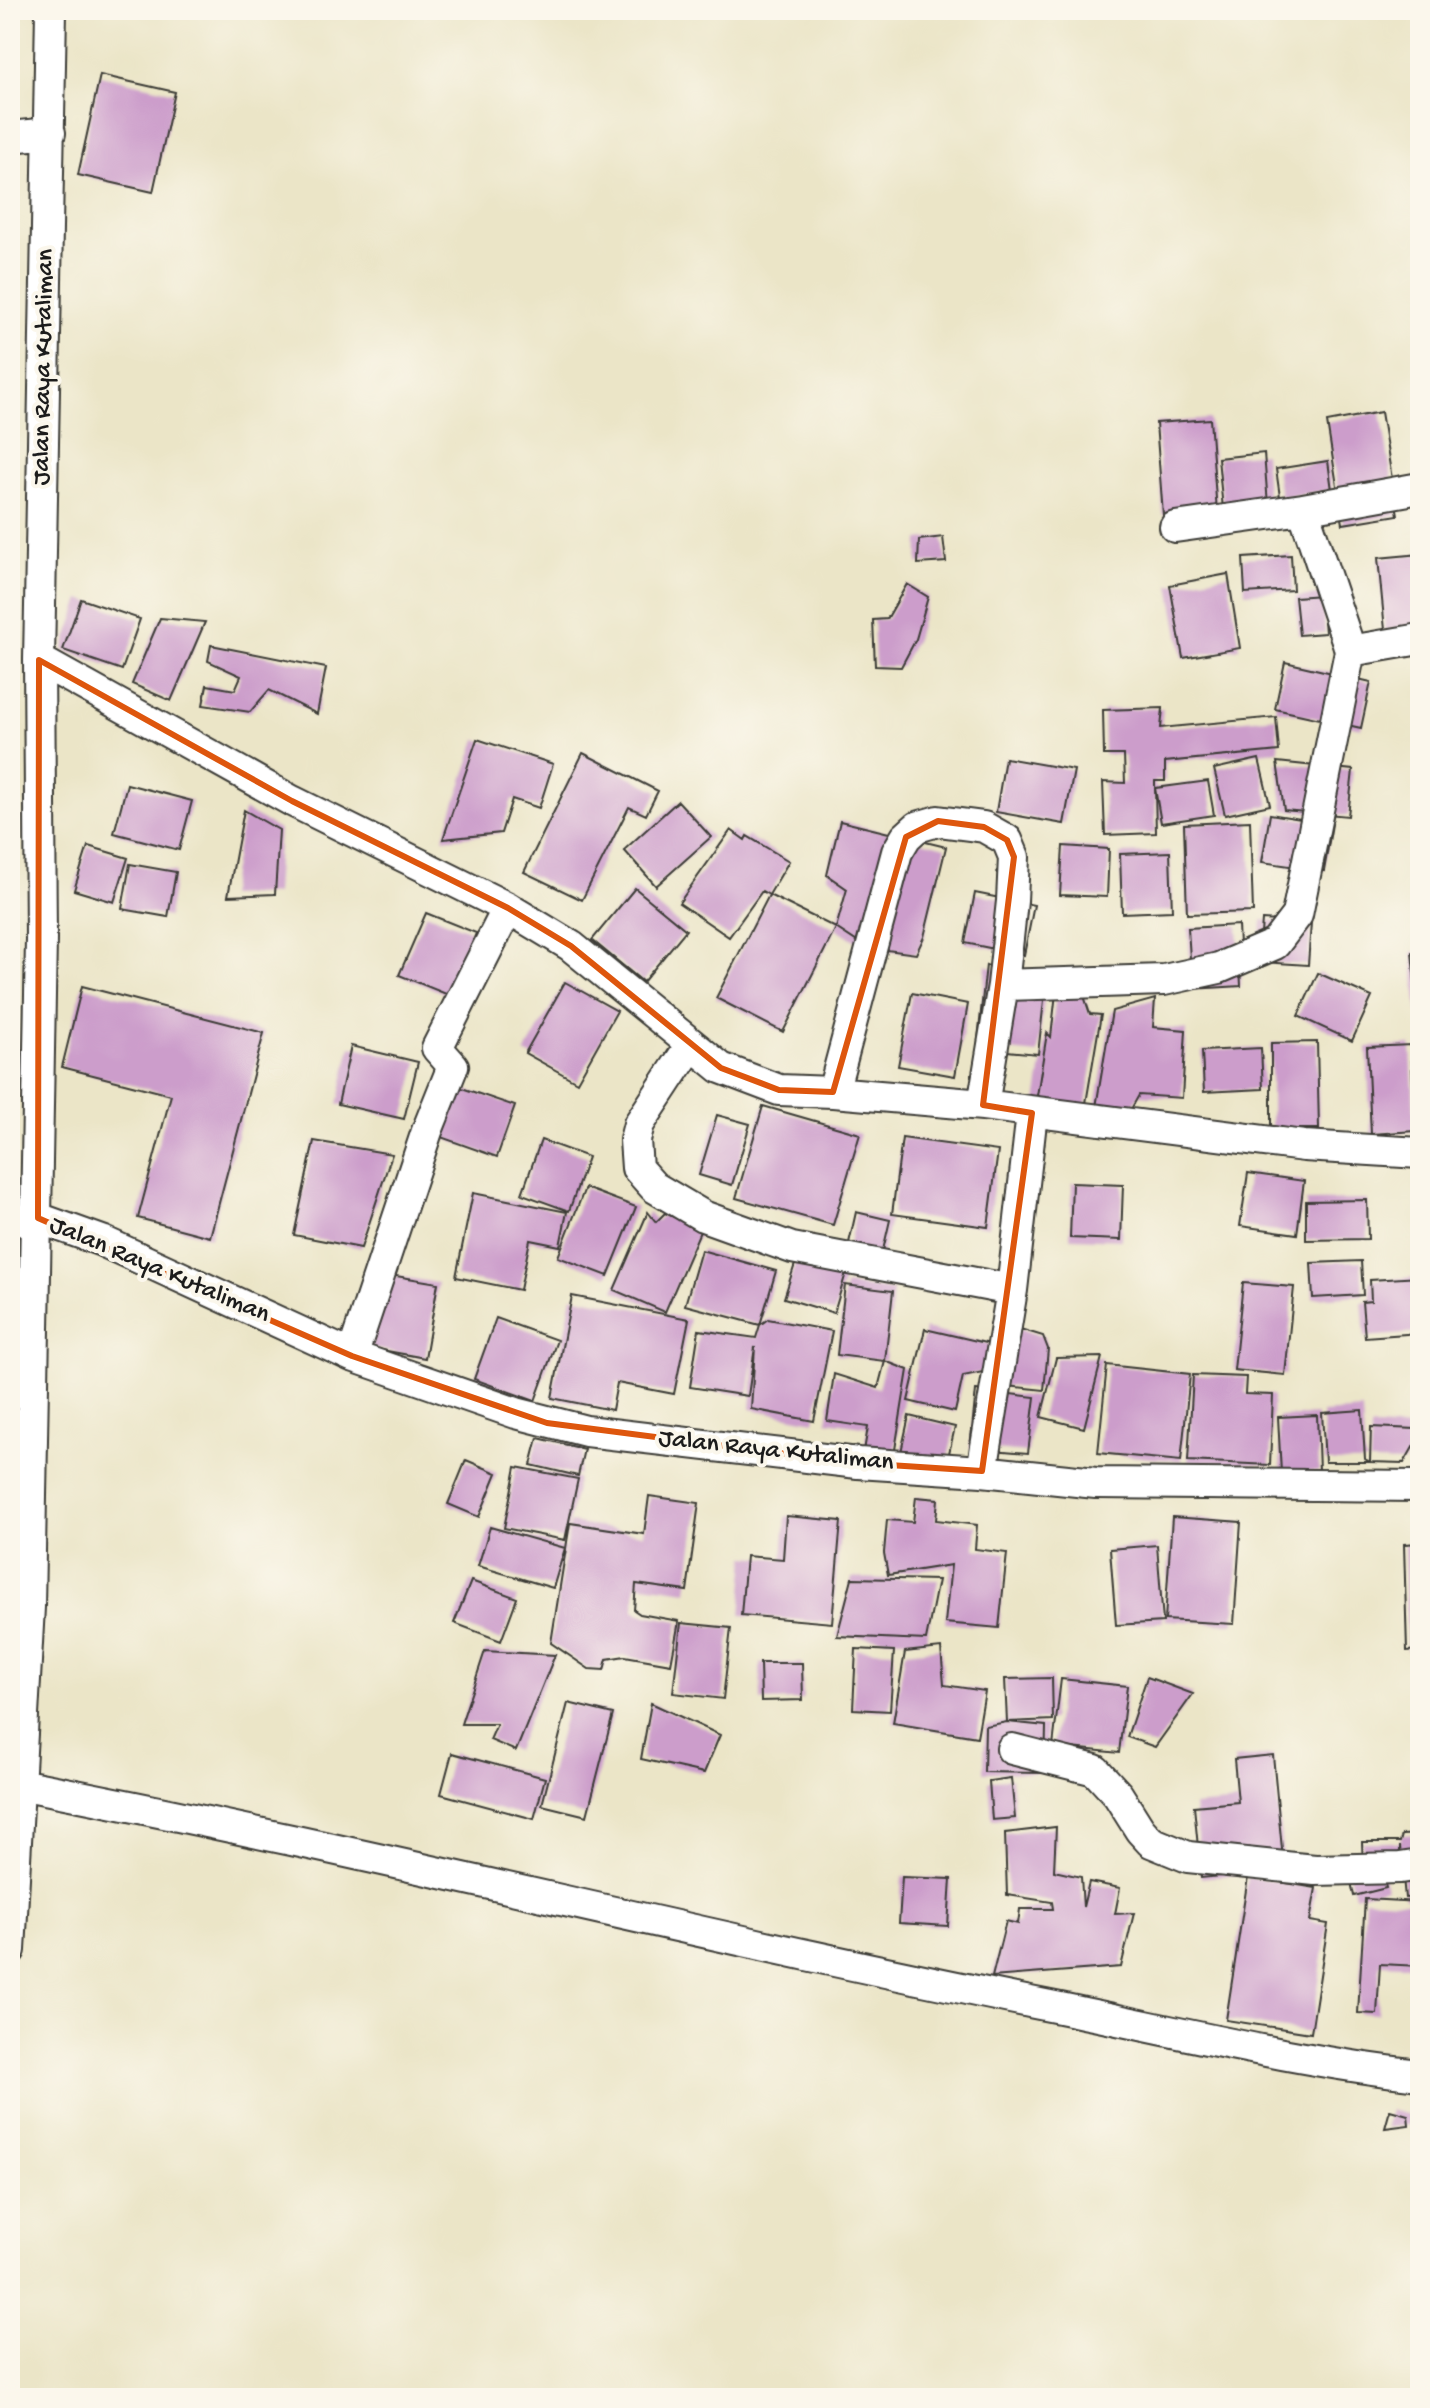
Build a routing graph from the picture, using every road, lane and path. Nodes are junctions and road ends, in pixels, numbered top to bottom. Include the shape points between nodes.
1 (51, 10) edge
2 (50, 133) junction
3 (10, 137) edge
4 (1420, 488) edge
5 (1303, 509) junction
6 (1175, 527) dead end
7 (1420, 639) edge
8 (1350, 651) junction
9 (39, 660) junction
10 (508, 908) junction
11 (1003, 985) junction
12 (691, 1045) junction
13 (833, 1092) junction
14 (983, 1105) junction
15 (1032, 1113) junction
16 (1420, 1153) edge
17 (24, 1220) edge
18 (1012, 1290) junction
19 (352, 1356) junction
20 (982, 1471) junction
21 (1420, 1486) edge
22 (1012, 1749) dead end
23 (19, 1784) junction
24 (1420, 1865) edge
25 (10, 1950) edge
26 (1420, 2075) edge

1 - 2 street, Jalan Raya Kutaliman
2 - 3 street
2 - 9 street, Jalan Raya Kutaliman
4 - 5 street
5 - 6 street
5 - 8 street
7 - 8 street
8 - 11 street via 1297,915 1275,944 1219,968 1164,980
9 - 10 street via 292,801
9 - 17 street, Jalan Raya Kutaliman via 41,939
10 - 12 street via 571,946
10 - 19 street via 437,1048 453,1066
11 - 13 street via 1014,857 1007,840 984,827 938,821 917,827 897,852
11 - 14 street
12 - 13 street via 721,1068 779,1090
12 - 18 street via 639,1124 637,1168 654,1187 703,1216 792,1248
13 - 14 street
14 - 15 street
15 - 16 street via 1304,1146
15 - 18 street
17 - 19 street, Jalan Raya Kutaliman via 102,1241
17 - 23 street via 29,1607
18 - 20 street
19 - 20 street, Jalan Raya Kutaliman via 516,1413 586,1431 858,1463
20 - 21 street, Jalan Raya Kutaliman via 1096,1483
22 - 24 street via 1095,1770 1151,1842 1188,1857 1315,1870
23 - 25 street
23 - 26 street via 195,1818 894,1976

